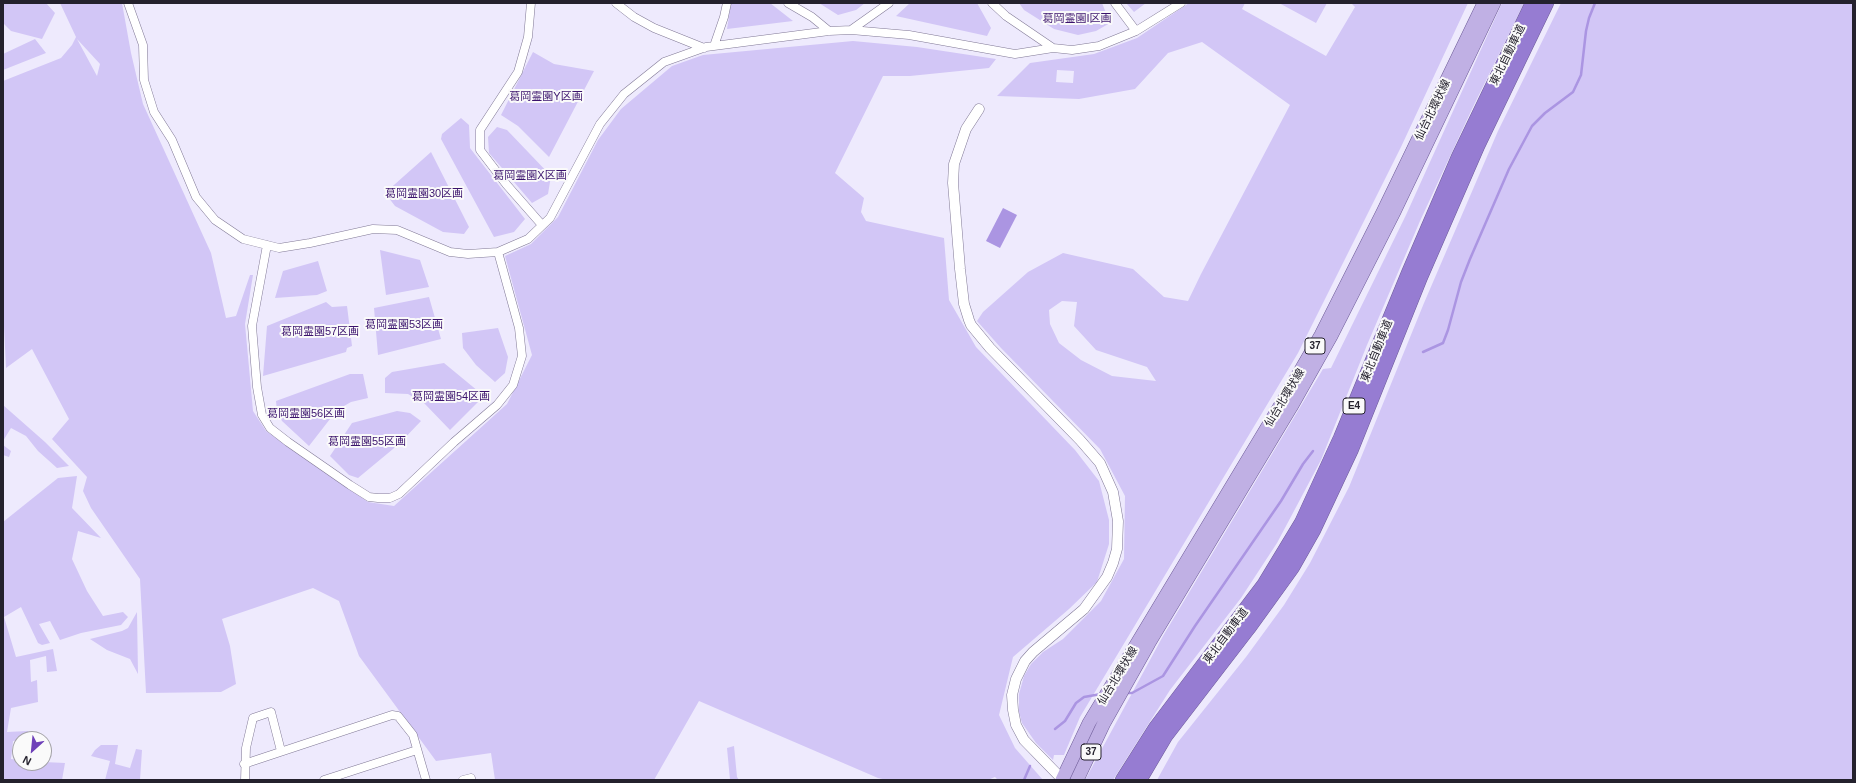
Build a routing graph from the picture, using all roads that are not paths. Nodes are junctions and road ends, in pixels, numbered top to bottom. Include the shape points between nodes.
1 (128, 3) edge
2 (531, 3) edge
3 (616, 3) edge
4 (727, 3) edge
5 (788, 3) edge
6 (889, 3) edge
7 (992, 3) edge
8 (1115, 3) edge
9 (1181, 3) edge
10 (1484, 3) edge
11 (1494, 3) edge
12 (1533, 3) edge
13 (1546, 3) edge
14 (851, 30) junction
15 (830, 31) junction
16 (1136, 31) junction
17 (714, 46) junction
18 (704, 48) junction
19 (1054, 48) junction
20 (979, 109) dead end
21 (542, 225) junction
22 (267, 245) junction
23 (498, 252) junction
24 (417, 750) junction
25 (281, 751) junction
26 (244, 764) junction
27 (245, 780) edge
28 (324, 780) edge
29 (426, 780) edge
30 (463, 780) edge
31 (471, 780) edge
32 (1063, 780) edge
33 (1078, 780) edge
34 (1123, 780) edge
35 (1139, 780) edge

1 - 22 street via 143,45 144,80 154,112 172,140 196,197 215,220 243,239
2 - 21 street via 528,37 518,72 480,130 480,150
3 - 18 street via 654,28
4 - 17 street
5 - 15 street
6 - 14 street
7 - 19 street via 1006,16
8 - 16 street
9 - 16 street
10 - 32 main road, 仙台北環状線 / 37 via 1384,212 1321,335 1089,723
11 - 33 main road, 仙台北環状線 / 37 via 1395,210 1331,336 1104,723
12 - 34 highway, 東北自動車道 / E4 via 1459,157 1341,438 1302,523 1265,584 1156,728
13 - 35 highway, 東北自動車道 / E4 via 1477,146 1420,276 1352,449 1313,530 1292,567 1165,736
14 - 15 street
14 - 19 street via 909,36 1015,54
15 - 17 street
16 - 19 street via 1099,46 1072,50
17 - 18 street
18 - 21 street via 664,62 624,94 600,124 550,218
20 - 32 street via 966,129 954,164 953,183 964,304 969,320 990,348 1100,463 1113,492 1118,521 1119,533 1113,563 1098,592 1084,609 1033,652 1019,670 1016,679 1012,701 1016,725 1024,740
21 - 23 street via 528,238
22 - 23 street via 279,248 373,229 397,230 450,252
22 - 23 street via 252,326 262,415 270,428 288,442 356,489 369,497 378,498 390,498 399,494 497,405 513,385 522,356 519,328
24 - 25 street via 413,735 398,716 392,715
24 - 28 street
24 - 29 street
25 - 26 street
25 - 26 street via 271,712 253,718
26 - 27 street
30 - 31 street

